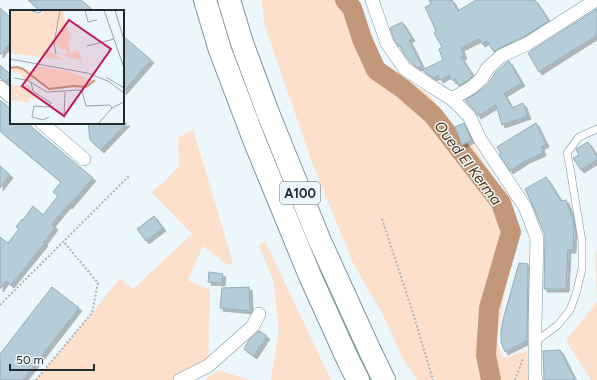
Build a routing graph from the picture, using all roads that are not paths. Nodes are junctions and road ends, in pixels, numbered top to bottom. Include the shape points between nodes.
1 (205, 0) edge
2 (229, 0) edge
3 (372, 0) edge
4 (596, 0) edge
5 (0, 87) edge
6 (10, 96) edge
7 (452, 99) junction
8 (43, 124) edge
9 (597, 129) edge
10 (84, 159) dead end
11 (259, 314) dead end
12 (535, 342) junction
13 (180, 380) edge
14 (358, 380) edge
15 (384, 380) edge
16 (536, 380) edge

1 - 14 highway, A100 via 220,50 255,142 310,276
2 - 15 highway, A100 via 268,113 319,239
3 - 7 street via 387,43 405,69
4 - 7 street via 527,44 501,56 472,88
5 - 6 street
7 - 12 street via 469,116 480,139 525,207 537,238
8 - 10 street
9 - 12 lane via 579,138 567,152 582,241 582,269 576,294 570,310 558,325
11 - 13 street via 253,326 208,366
12 - 16 street

